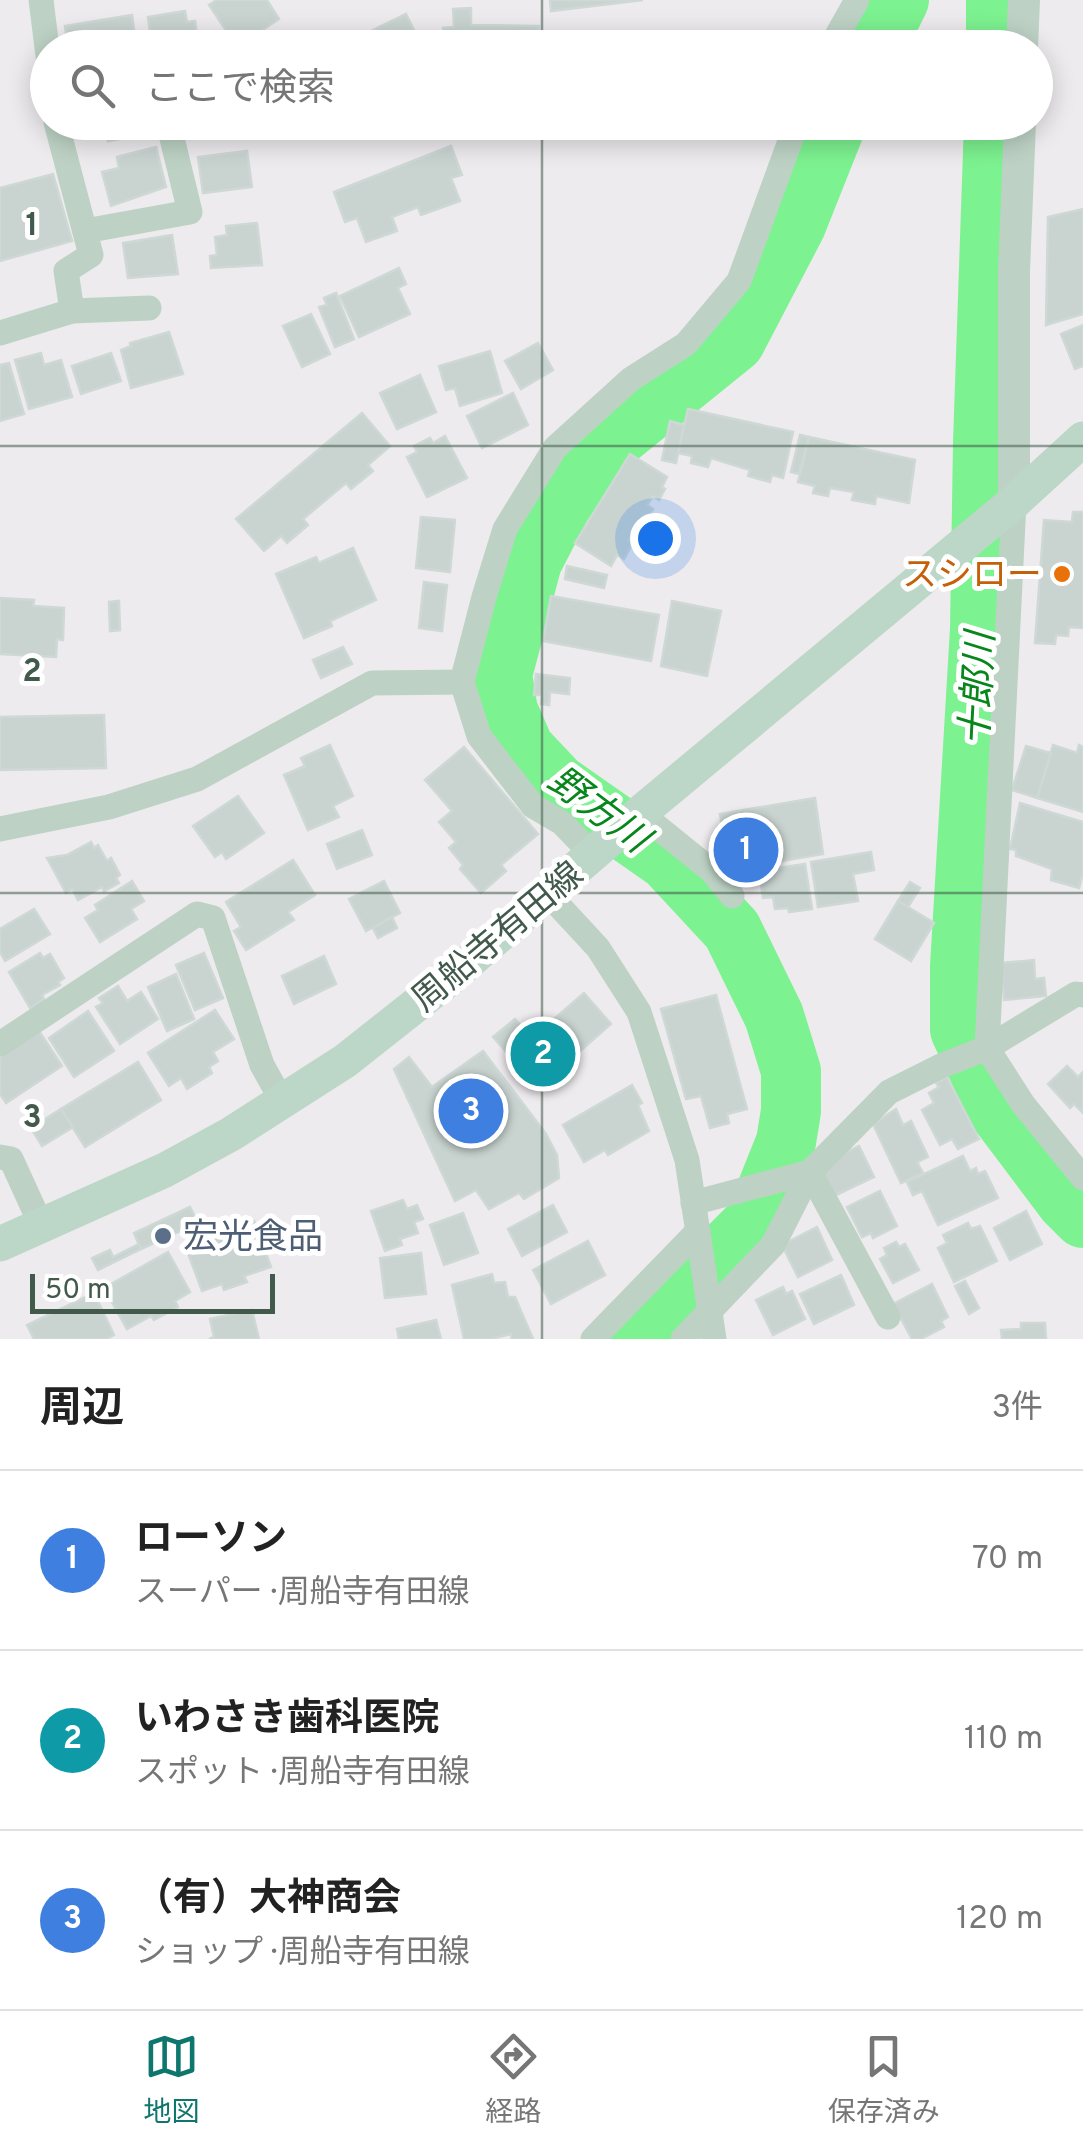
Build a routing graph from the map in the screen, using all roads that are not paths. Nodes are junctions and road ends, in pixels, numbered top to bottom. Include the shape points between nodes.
1 (41, 0) edge
2 (857, 0) edge
3 (1024, 0) edge
4 (45, 30) edge
5 (840, 30) edge
6 (1023, 30) edge
7 (61, 140) edge
8 (172, 140) edge
9 (790, 140) edge
10 (1019, 140) edge
11 (85, 231) junction
12 (149, 308) dead end
13 (72, 311) junction
14 (0, 333) edge
15 (1083, 440) edge
16 (1014, 502) junction
17 (462, 682) junction
18 (640, 813) junction
19 (0, 829) edge
20 (593, 855) junction
21 (548, 894) junction
22 (732, 896) dead end
23 (1083, 995) edge
24 (0, 1044) edge
25 (987, 1048) junction
26 (282, 1102) junction
27 (0, 1158) edge
28 (810, 1172) junction
29 (1083, 1178) edge
30 (694, 1203) junction
31 (42, 1227) junction
32 (699, 1238) junction
33 (0, 1244) edge
34 (888, 1317) dead end
35 (711, 1318) edge
36 (593, 1339) edge
37 (684, 1339) edge

1 - 4 street
2 - 5 street
3 - 6 street
7 - 11 street
8 - 11 street via 190,212
9 - 17 street via 739,281 686,344 631,380 554,448 505,530
10 - 16 street
11 - 13 street via 91,255 66,271
12 - 13 street
13 - 14 street
15 - 16 main road, 周船寺有田線
16 - 18 main road, 周船寺有田線
16 - 25 street
17 - 19 street via 372,683 197,780 110,807
17 - 20 street via 479,736 532,806
18 - 20 main road, 周船寺有田線
18 - 22 street via 712,871
20 - 21 main road, 周船寺有田線
21 - 26 main road, 周船寺有田線 via 345,1061
21 - 30 street via 598,948 639,1012 687,1160
23 - 25 street
24 - 26 street via 197,914 213,918 262,1065
25 - 28 street via 888,1092
25 - 29 street
26 - 31 main road, 周船寺有田線 via 166,1170
27 - 31 street via 11,1159
28 - 30 street
28 - 34 street
28 - 35 street via 773,1245
30 - 32 street
31 - 33 main road, 周船寺有田線
32 - 35 street
32 - 36 street
35 - 37 street

